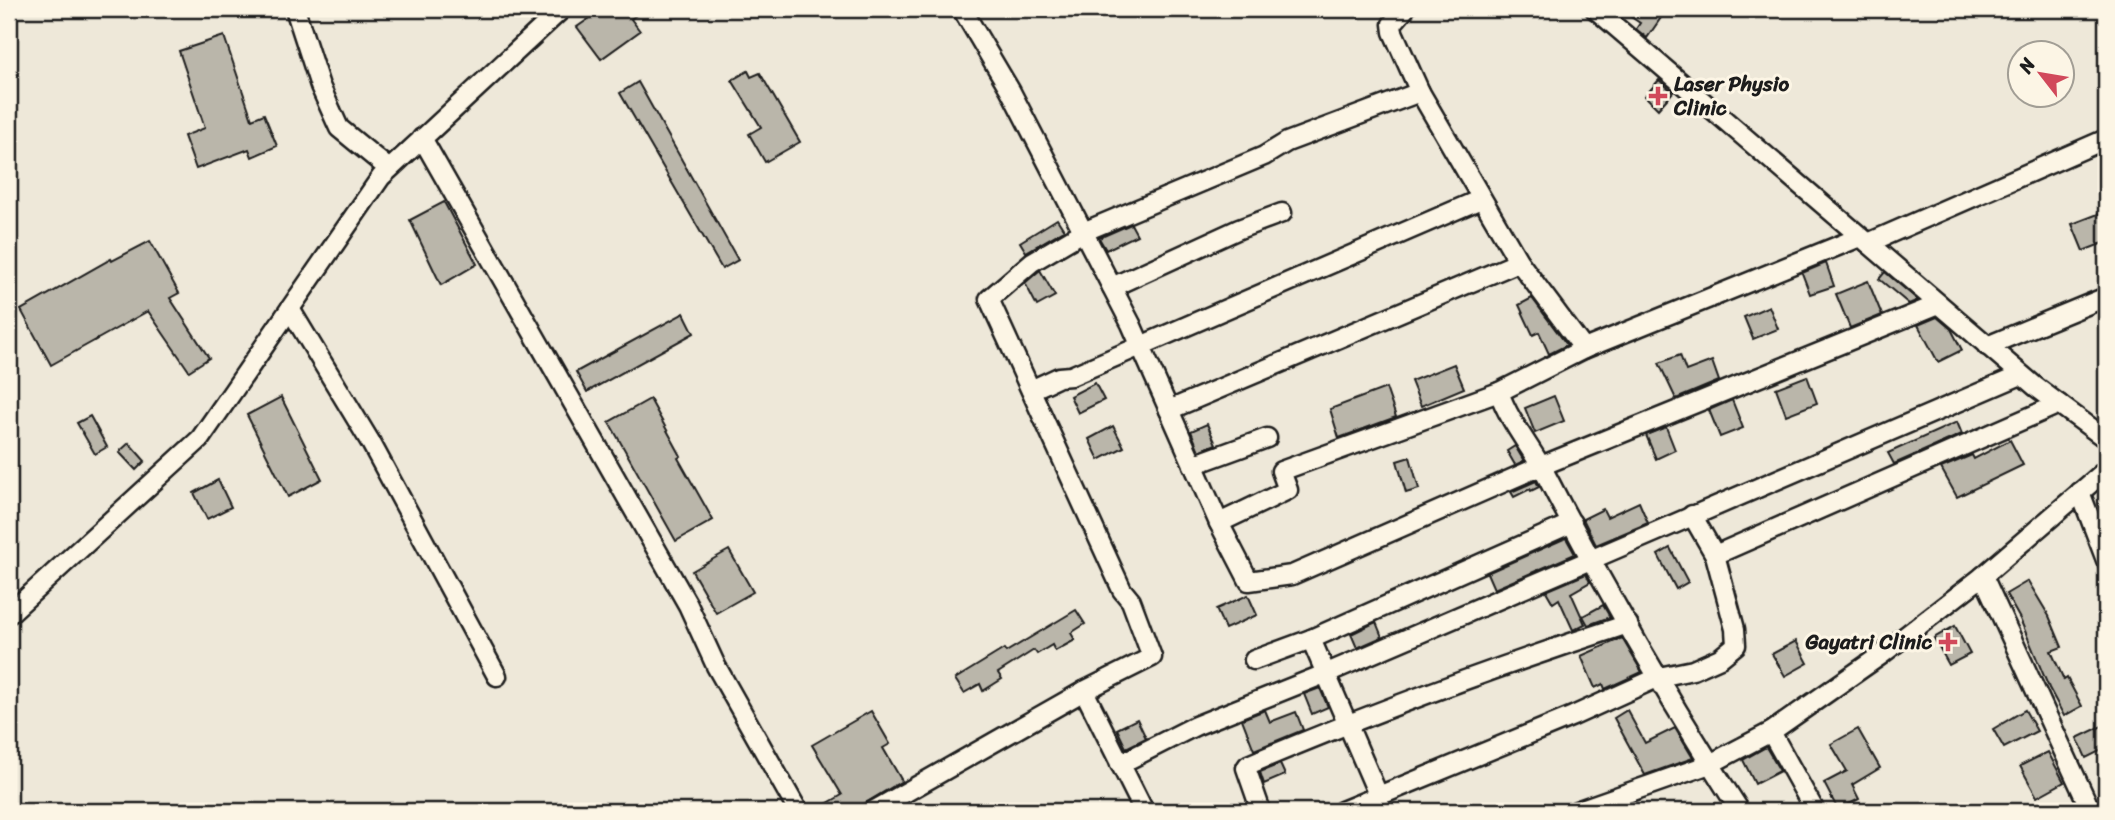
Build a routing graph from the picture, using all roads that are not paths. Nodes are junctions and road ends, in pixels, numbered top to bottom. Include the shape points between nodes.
1 (295, 9) edge
2 (562, 9) edge
3 (962, 9) edge
4 (1405, 9) edge
5 (1595, 9) edge
6 (1420, 92) junction
7 (422, 138) junction
8 (2106, 139) edge
9 (389, 169) junction
10 (1481, 199) junction
11 (1282, 213) dead end
12 (1083, 232) junction
13 (1864, 240) junction
14 (1519, 262) junction
15 (1112, 287) junction
16 (2106, 297) edge
17 (1939, 304) junction
18 (290, 309) junction
19 (1987, 346) junction
20 (1141, 347) junction
21 (1584, 349) junction
22 (2021, 375) junction
23 (1031, 390) junction
24 (1499, 392) junction
25 (2059, 404) junction
26 (1169, 410) junction
27 (1267, 438) dead end
28 (2106, 439) edge
29 (1193, 465) junction
30 (1541, 466) junction
31 (2106, 470) edge
32 (2080, 492) junction
33 (1692, 515) junction
34 (1219, 523) junction
35 (1572, 523) junction
36 (1715, 555) junction
37 (1591, 560) junction
38 (2106, 560) edge
39 (1983, 576) junction
40 (9, 614) edge
41 (1629, 624) junction
42 (1311, 639) junction
43 (1254, 660) dead end
44 (1327, 673) junction
45 (497, 676) dead end
46 (1659, 677) junction
47 (1084, 691) junction
48 (1348, 722) junction
49 (1771, 732) junction
50 (1121, 764) junction
51 (1710, 764) junction
52 (1379, 797) junction
53 (798, 811) edge
54 (873, 811) edge
55 (1144, 811) edge
56 (1261, 811) edge
57 (1342, 811) edge
58 (1576, 811) edge
59 (1740, 811) edge
60 (1815, 811) edge
61 (2091, 811) edge

1 - 9 street via 339,128
2 - 7 street
3 - 12 street via 1010,90
4 - 6 street via 1392,24 1393,32
5 - 13 street
6 - 10 street
6 - 12 street via 1287,142 1264,156
7 - 9 street
7 - 53 street via 688,605 716,666
8 - 13 street
9 - 18 street
10 - 14 street
10 - 20 street
11 - 15 street
12 - 15 street
12 - 23 street via 1032,262 989,299
13 - 17 street
13 - 21 street
14 - 21 street
14 - 26 street
15 - 20 street
16 - 19 street
17 - 19 street
17 - 30 street
18 - 40 street via 200,439
18 - 45 street via 371,443
19 - 22 street
20 - 23 street
20 - 26 street
21 - 24 street
22 - 25 street
22 - 33 street
23 - 47 street via 1131,601 1152,657
24 - 30 street via 1507,414
24 - 34 street via 1281,471 1288,490
25 - 28 street
25 - 36 street
26 - 29 street
27 - 29 street
29 - 34 street
30 - 34 street via 1292,575 1249,581
30 - 35 street
31 - 32 street
32 - 38 street
32 - 39 street
33 - 36 street
33 - 37 street
35 - 37 street
35 - 42 street
36 - 46 street via 1736,645 1693,670
37 - 41 street
37 - 44 street
39 - 49 street
39 - 61 street
41 - 46 street
41 - 48 street
42 - 43 street
42 - 44 street
44 - 48 street
44 - 50 street via 1195,726
46 - 51 street
46 - 52 street
47 - 50 street
47 - 54 street
48 - 52 street
48 - 56 street via 1248,765
49 - 51 street
49 - 60 street
50 - 55 street
51 - 58 street
51 - 59 street
52 - 57 street

